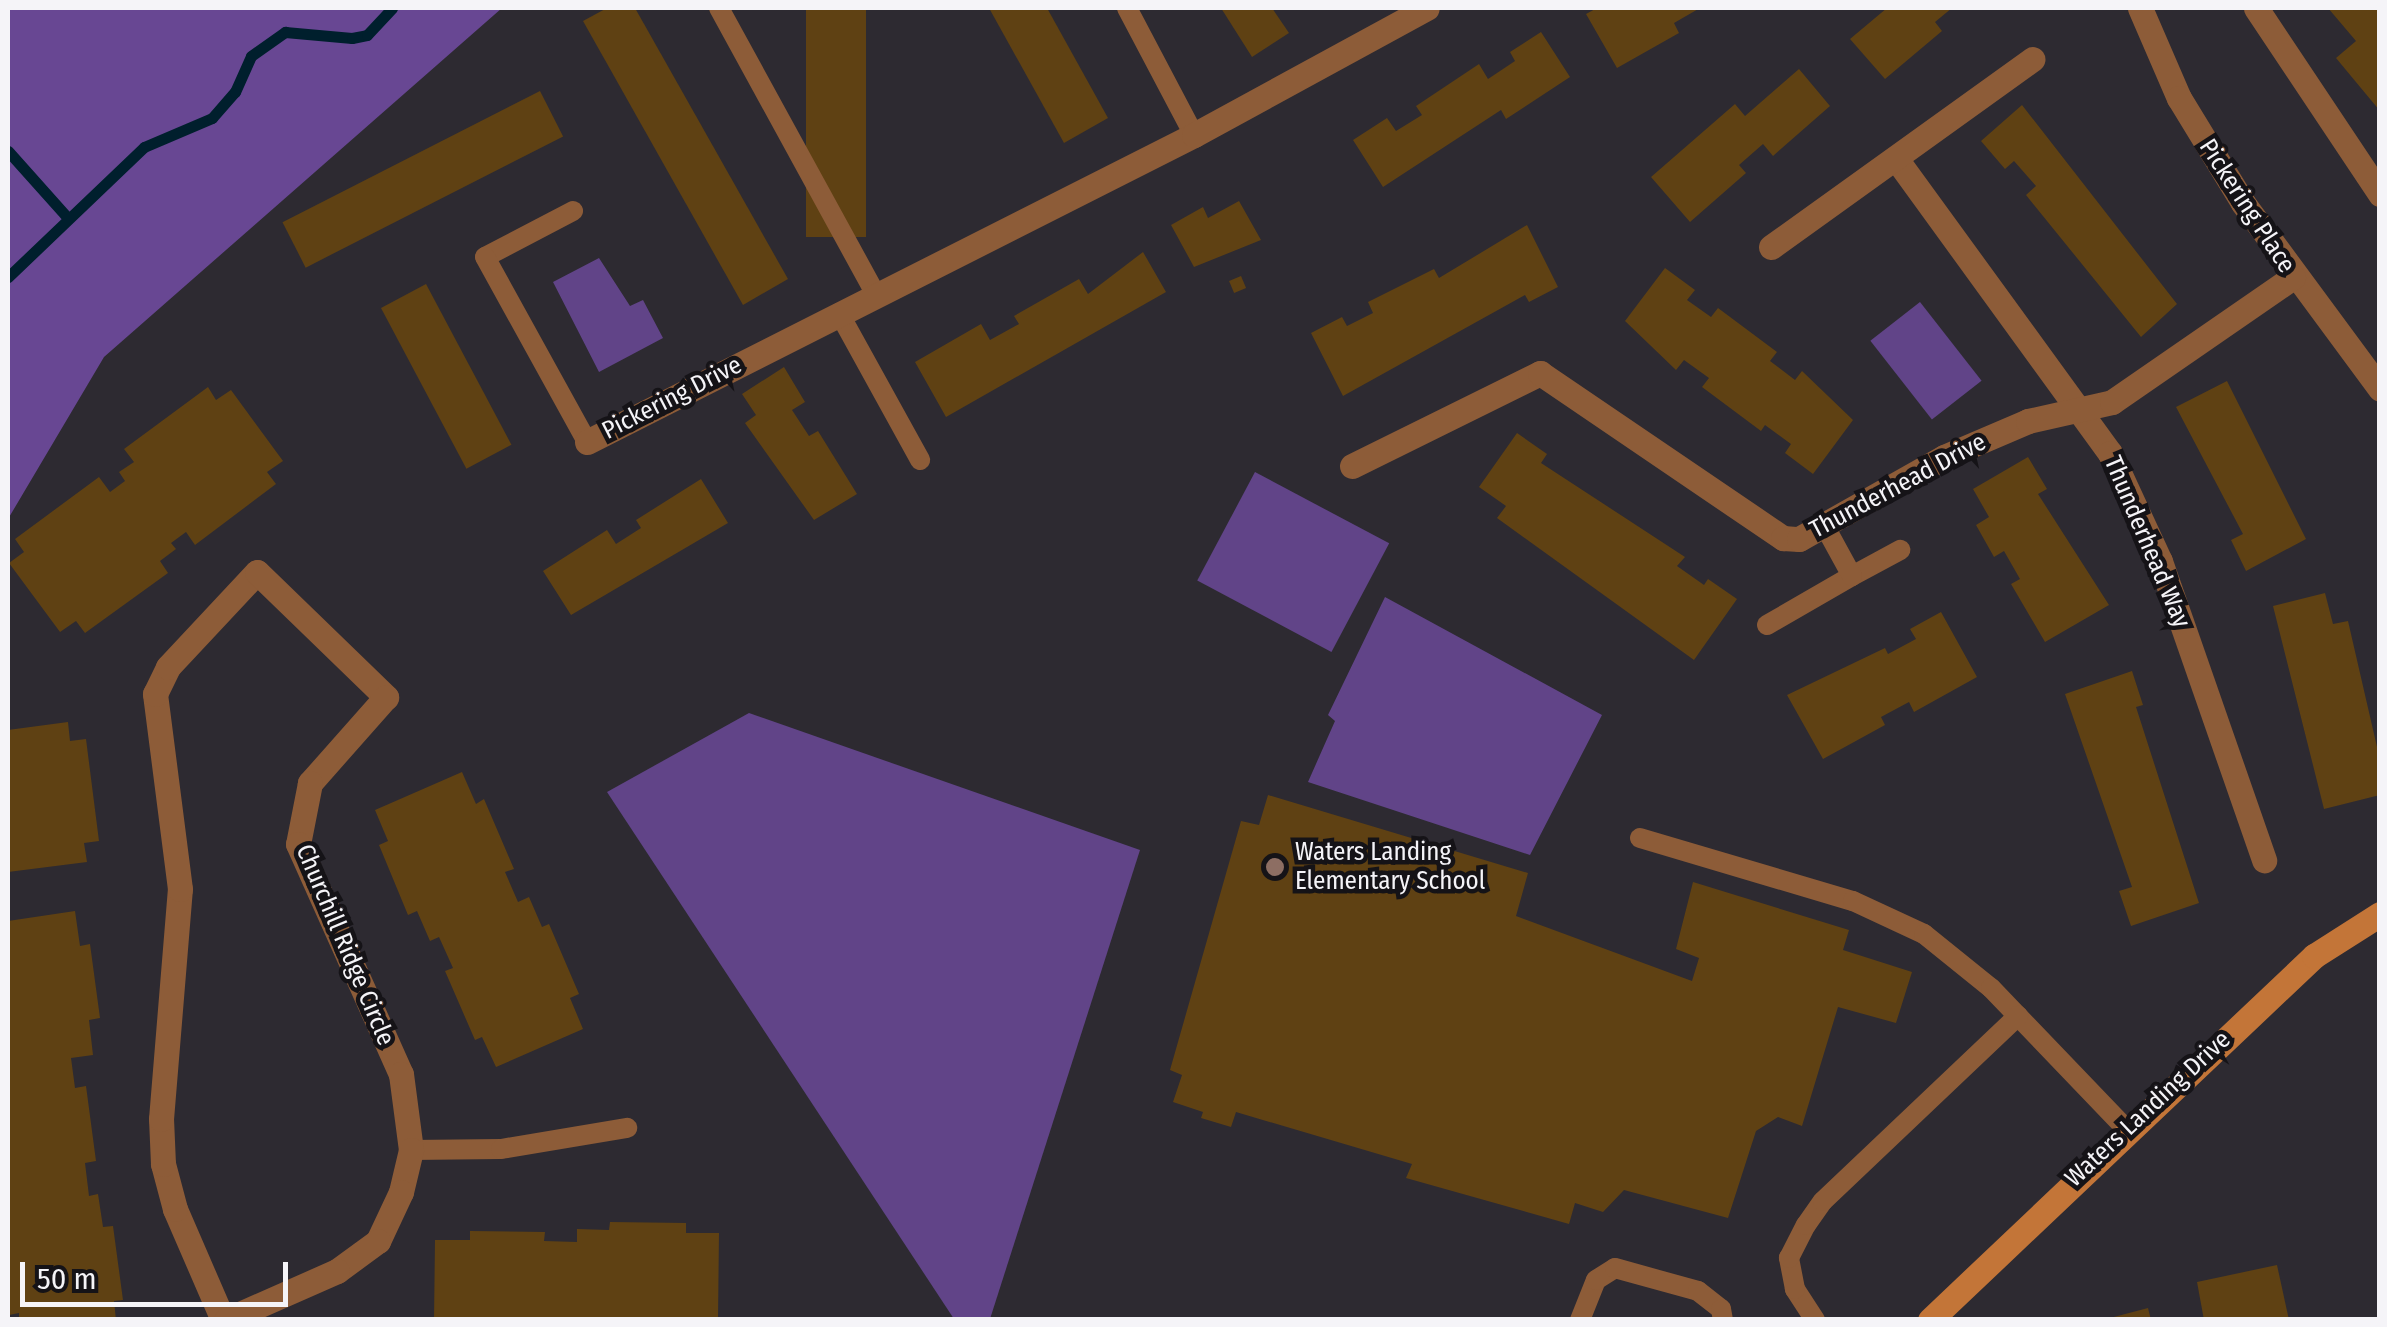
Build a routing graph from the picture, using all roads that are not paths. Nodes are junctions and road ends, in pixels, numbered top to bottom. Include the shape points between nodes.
1 (719, 8) edge
2 (1127, 8) edge
3 (1427, 8) edge
4 (2140, 8) edge
5 (2256, 8) edge
6 (2033, 59) dead end
7 (1194, 136) junction
8 (1897, 160) junction
9 (2380, 194) edge
10 (573, 211) dead end
11 (1771, 247) dead end
12 (2293, 277) junction
13 (877, 296) junction
14 (839, 313) junction
15 (2380, 389) edge
16 (2075, 406) junction
17 (587, 442) joint
18 (920, 460) dead end
19 (1352, 466) dead end
20 (1823, 522) junction
21 (1900, 550) dead end
22 (1852, 576) junction
23 (1767, 624) dead end
24 (1640, 838) dead end
25 (2264, 860) dead end
26 (2380, 914) edge
27 (2018, 1016) junction
28 (627, 1128) dead end
29 (2126, 1129) junction
30 (411, 1150) junction
31 (224, 1320) edge
32 (1580, 1320) edge
33 (1724, 1320) edge
34 (1816, 1320) edge
35 (1930, 1320) edge

1 - 13 lane
2 - 7 lane
3 - 7 street, Pickering Drive
4 - 12 street, Pickering Place via 2179,98
5 - 9 street
6 - 8 street
7 - 13 street, Pickering Drive
8 - 11 street
8 - 16 street, Thunderhead Way
10 - 17 lane, Pickering Drive via 485,256
12 - 15 street, Pickering Place
12 - 16 street, Thunderhead Drive via 2112,402
13 - 14 street, Pickering Drive
14 - 17 street, Pickering Drive
14 - 18 lane
16 - 20 street, Thunderhead Drive via 1944,456
16 - 25 street, Thunderhead Way via 2110,453 2160,560
19 - 20 street, Thunderhead Drive via 1540,372 1783,538 1799,538
20 - 22 lane
21 - 22 lane
22 - 23 lane
24 - 27 lane via 1871,909 1924,934
26 - 29 street, Waters Landing Drive via 2314,956
27 - 29 lane
27 - 34 lane via 1823,1201 1806,1225 1789,1258 1794,1289
28 - 30 lane via 501,1149
29 - 35 street, Waters Landing Drive
30 - 31 street, Churchill Ridge Circle via 378,1241 337,1270
30 - 31 street, Churchill Ridge Circle via 401,1074 298,844 310,783 386,697 257,572 168,667 155,694 180,889 161,1119 164,1164 175,1208
32 - 33 lane via 1596,1280 1615,1268 1698,1291 1721,1309

